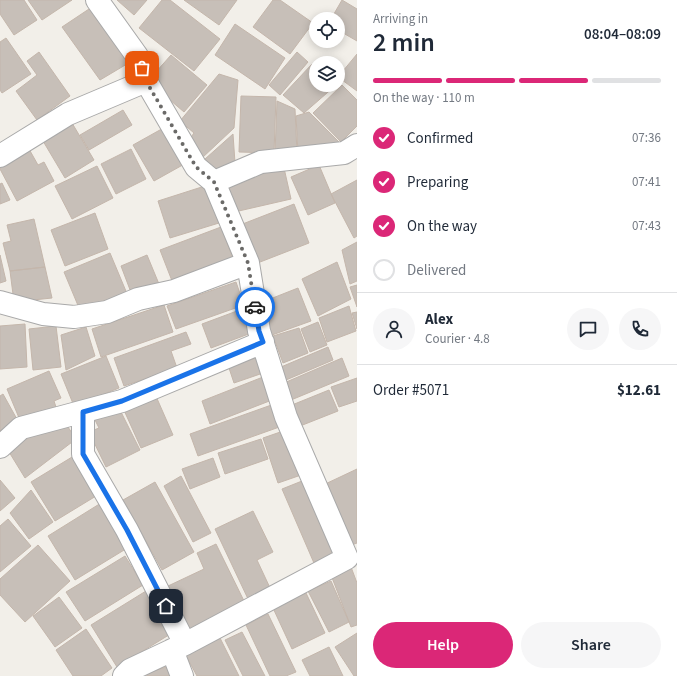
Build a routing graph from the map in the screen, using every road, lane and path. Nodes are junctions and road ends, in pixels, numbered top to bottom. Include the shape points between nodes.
1 (98, 0) edge
2 (146, 81) junction
3 (357, 145) edge
4 (0, 156) edge
5 (214, 182) junction
6 (248, 263) junction
7 (0, 302) edge
8 (263, 342) junction
9 (83, 412) junction
10 (0, 447) edge
11 (352, 555) edge
12 (179, 647) junction
13 (124, 676) edge
14 (182, 676) edge

1 - 2 street via 137,56
2 - 4 street via 68,114
2 - 5 street via 196,167
3 - 5 street via 344,153 261,162
5 - 6 street
6 - 7 street via 174,291 138,299 107,312 74,317 43,314
6 - 8 street
8 - 9 street via 122,401
8 - 11 street via 286,417
9 - 10 street via 22,428
9 - 12 street via 83,454 127,530
11 - 12 street
12 - 13 street via 130,670
12 - 14 street

